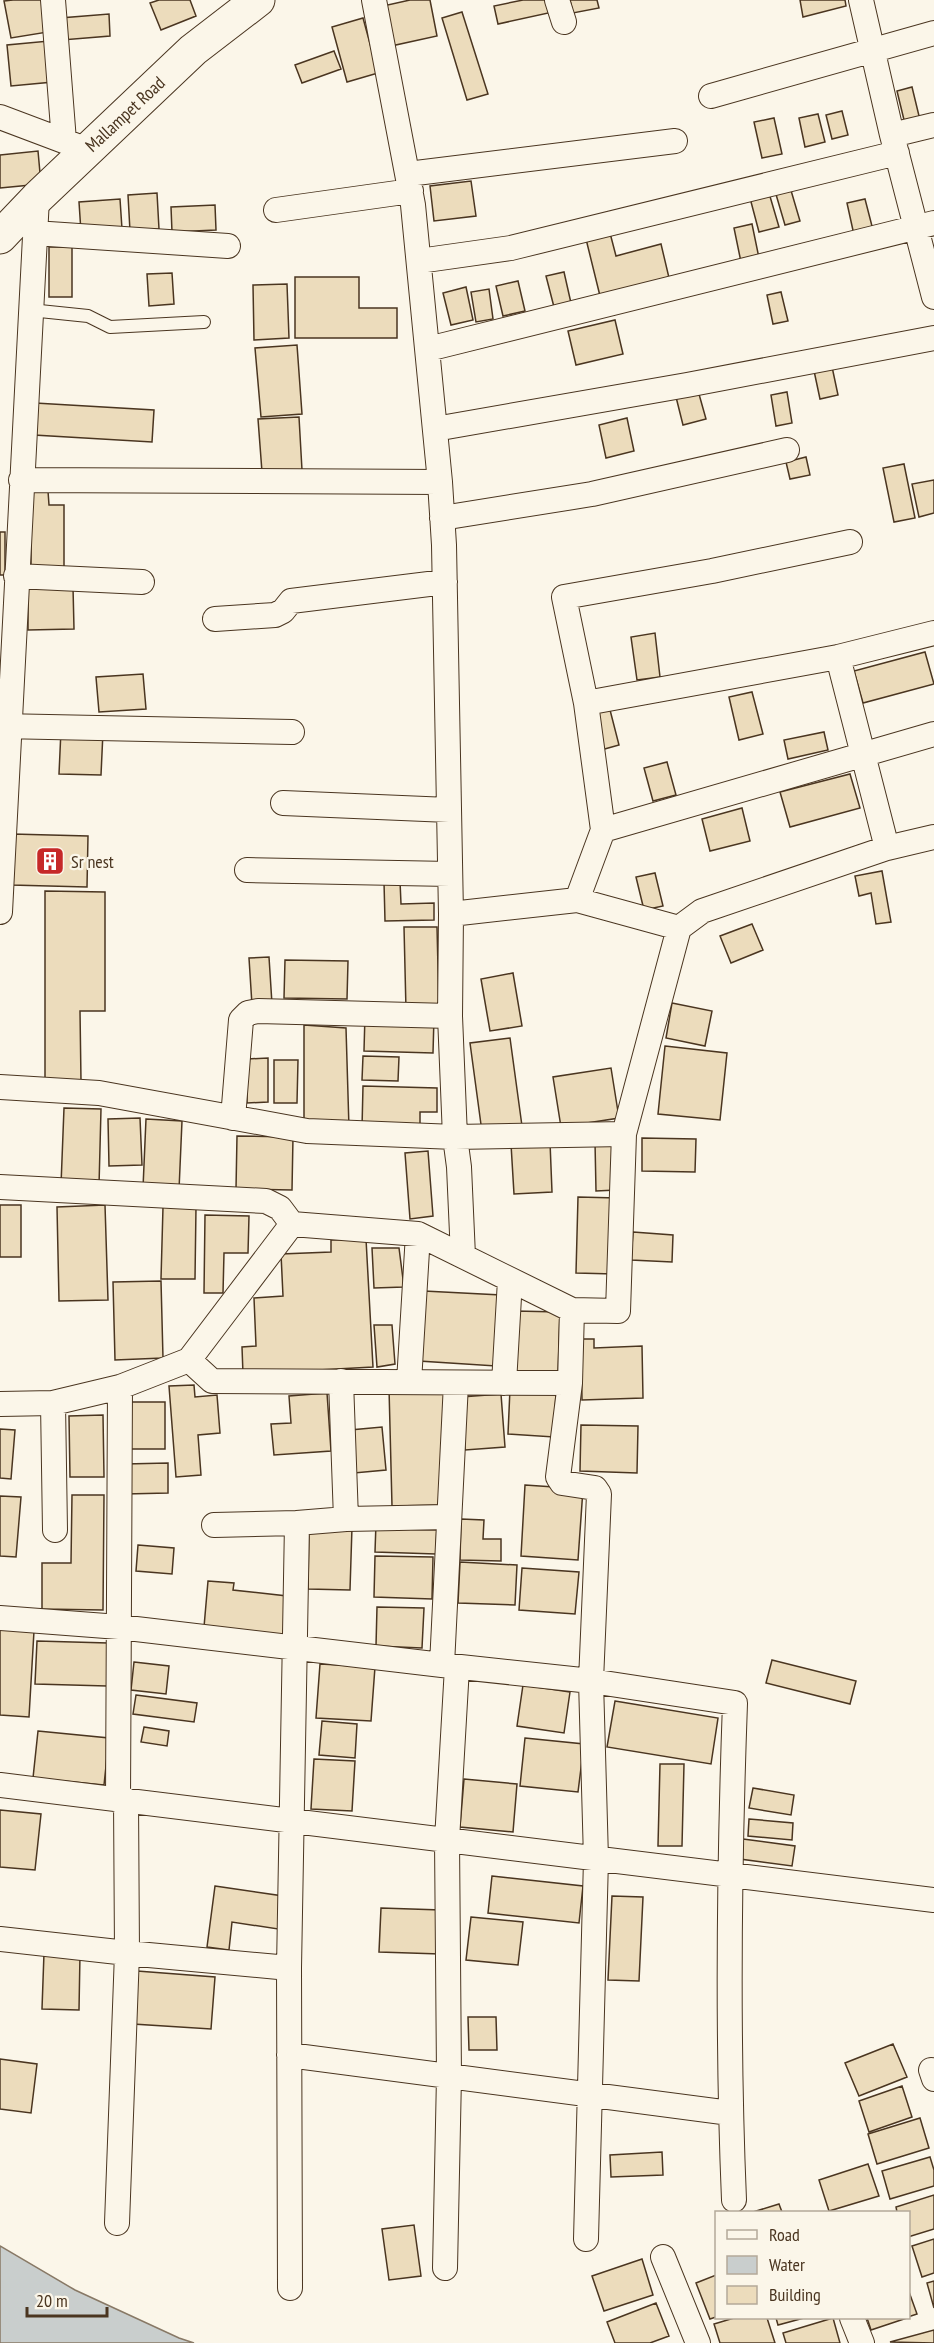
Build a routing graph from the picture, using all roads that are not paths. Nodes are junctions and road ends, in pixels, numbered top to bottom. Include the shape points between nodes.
1 (53, 0) edge
2 (258, 0) edge
3 (374, 0) edge
4 (861, 0) edge
5 (934, 33) edge
6 (872, 51) junction
7 (711, 96) dead end
8 (0, 117) edge
9 (934, 125) edge
10 (675, 141) dead end
11 (895, 144) junction
12 (76, 145) junction
13 (409, 183) junction
14 (37, 198) junction
15 (276, 210) dead end
16 (925, 225) edge
17 (34, 233) junction
18 (0, 237) edge
19 (228, 246) dead end
20 (419, 261) junction
21 (934, 297) edge
22 (30, 310) junction
23 (204, 322) dead end
24 (934, 338) edge
25 (428, 349) junction
26 (435, 429) junction
27 (787, 450) dead end
28 (21, 480) junction
29 (440, 482) junction
30 (442, 518) junction
31 (9, 530) edge
32 (850, 542) dead end
33 (16, 576) junction
34 (142, 582) dead end
35 (445, 582) junction
36 (216, 619) dead end
37 (934, 633) edge
38 (838, 657) junction
39 (586, 703) junction
40 (4, 726) edge
41 (292, 732) dead end
42 (934, 734) edge
43 (862, 754) junction
44 (283, 804) dead end
45 (449, 810) junction
46 (603, 830) junction
47 (934, 837) edge
48 (886, 848) junction
49 (247, 870) dead end
50 (450, 874) junction
51 (577, 900) junction
52 (0, 912) edge
53 (451, 914) junction
54 (679, 928) junction
55 (450, 1016) junction
56 (0, 1087) edge
57 (234, 1118) junction
58 (624, 1134) junction
59 (455, 1137) junction
60 (0, 1187) edge
61 (292, 1224) junction
62 (418, 1234) junction
63 (463, 1256) junction
64 (510, 1280) junction
65 (572, 1310) junction
66 (189, 1360) junction
67 (341, 1381) junction
68 (409, 1382) junction
69 (456, 1383) junction
70 (504, 1383) junction
71 (570, 1383) junction
72 (120, 1387) junction
73 (52, 1403) junction
74 (0, 1404) edge
75 (449, 1517) junction
76 (346, 1519) junction
77 (297, 1523) junction
78 (214, 1525) dead end
79 (55, 1530) dead end
80 (0, 1618) edge
81 (119, 1627) junction
82 (295, 1648) junction
83 (449, 1666) junction
84 (591, 1682) junction
85 (0, 1785) edge
86 (122, 1800) junction
87 (292, 1821) junction
88 (447, 1840) junction
89 (596, 1858) junction
90 (729, 1874) junction
91 (934, 1900) edge
92 (0, 1939) edge
93 (127, 1953) junction
94 (289, 1968) junction
95 (290, 2055) junction
96 (449, 2076) junction
97 (590, 2095) junction
98 (730, 2113) junction
99 (734, 2200) dead end
100 (117, 2223) dead end
101 (586, 2239) dead end
102 (663, 2257) dead end
103 (446, 2268) dead end
104 (290, 2288) dead end
105 (852, 2319) edge
106 (698, 2343) edge
107 (862, 2343) edge

1 - 12 street
2 - 12 main road, Mallampet Road
3 - 13 street
4 - 6 street
5 - 6 street
6 - 7 street
6 - 11 street
8 - 12 street
9 - 11 street
10 - 13 street
11 - 16 street
11 - 20 street via 511,248
12 - 14 main road, Mallampet Road
13 - 15 street
13 - 20 street
14 - 17 street
14 - 18 main road, Mallampet Road
16 - 21 street
16 - 25 street
17 - 19 street
17 - 22 street
20 - 25 street
22 - 23 lane via 88,316 110,327
22 - 28 street
24 - 26 street
25 - 26 street
26 - 29 street
27 - 30 street via 582,496
28 - 29 street
28 - 31 street
29 - 30 street
30 - 35 street
31 - 33 street
32 - 39 street via 564,597
33 - 34 street
33 - 40 street
35 - 36 street via 291,601 275,615
35 - 45 street
37 - 38 street
38 - 39 street
38 - 43 street
39 - 46 street
40 - 41 street
40 - 52 street
42 - 43 street
43 - 46 street
43 - 48 street
44 - 45 street
45 - 50 street
46 - 51 street
47 - 48 street
48 - 54 street via 702,911
49 - 50 street
50 - 53 street
51 - 53 street
51 - 54 street
53 - 55 street
54 - 58 street
55 - 57 street via 248,1013 241,1020
55 - 59 street
56 - 57 street via 99,1093
57 - 59 street via 308,1131
58 - 59 street
58 - 65 street via 618,1311
59 - 63 street
60 - 61 street via 266,1201 280,1208
61 - 62 street
61 - 66 street
62 - 63 street
62 - 68 street
63 - 64 street
64 - 65 street
64 - 70 street
65 - 71 street
66 - 67 street via 212,1381
66 - 72 street
67 - 68 street
67 - 76 street
68 - 69 street
69 - 70 street
69 - 75 street
70 - 71 street
71 - 84 street via 558,1477 562,1483 595,1488 599,1494
72 - 73 street
72 - 81 street
73 - 74 street
73 - 79 street
75 - 76 street
75 - 83 street
76 - 77 street
77 - 78 street
77 - 82 street
80 - 81 street
81 - 82 street
81 - 86 street
82 - 83 street
82 - 87 street
83 - 84 street
83 - 88 street
84 - 89 street
84 - 90 street via 735,1703
85 - 86 street
86 - 87 street
86 - 93 street
87 - 88 street
87 - 94 street
88 - 89 street
88 - 96 street
89 - 90 street
89 - 97 street
90 - 91 street
90 - 98 street
92 - 93 street
93 - 94 street
93 - 100 street
94 - 95 street
95 - 96 street
95 - 104 street
96 - 97 street
96 - 103 street
97 - 98 street
97 - 101 street
98 - 99 street
102 - 106 street
105 - 107 street

